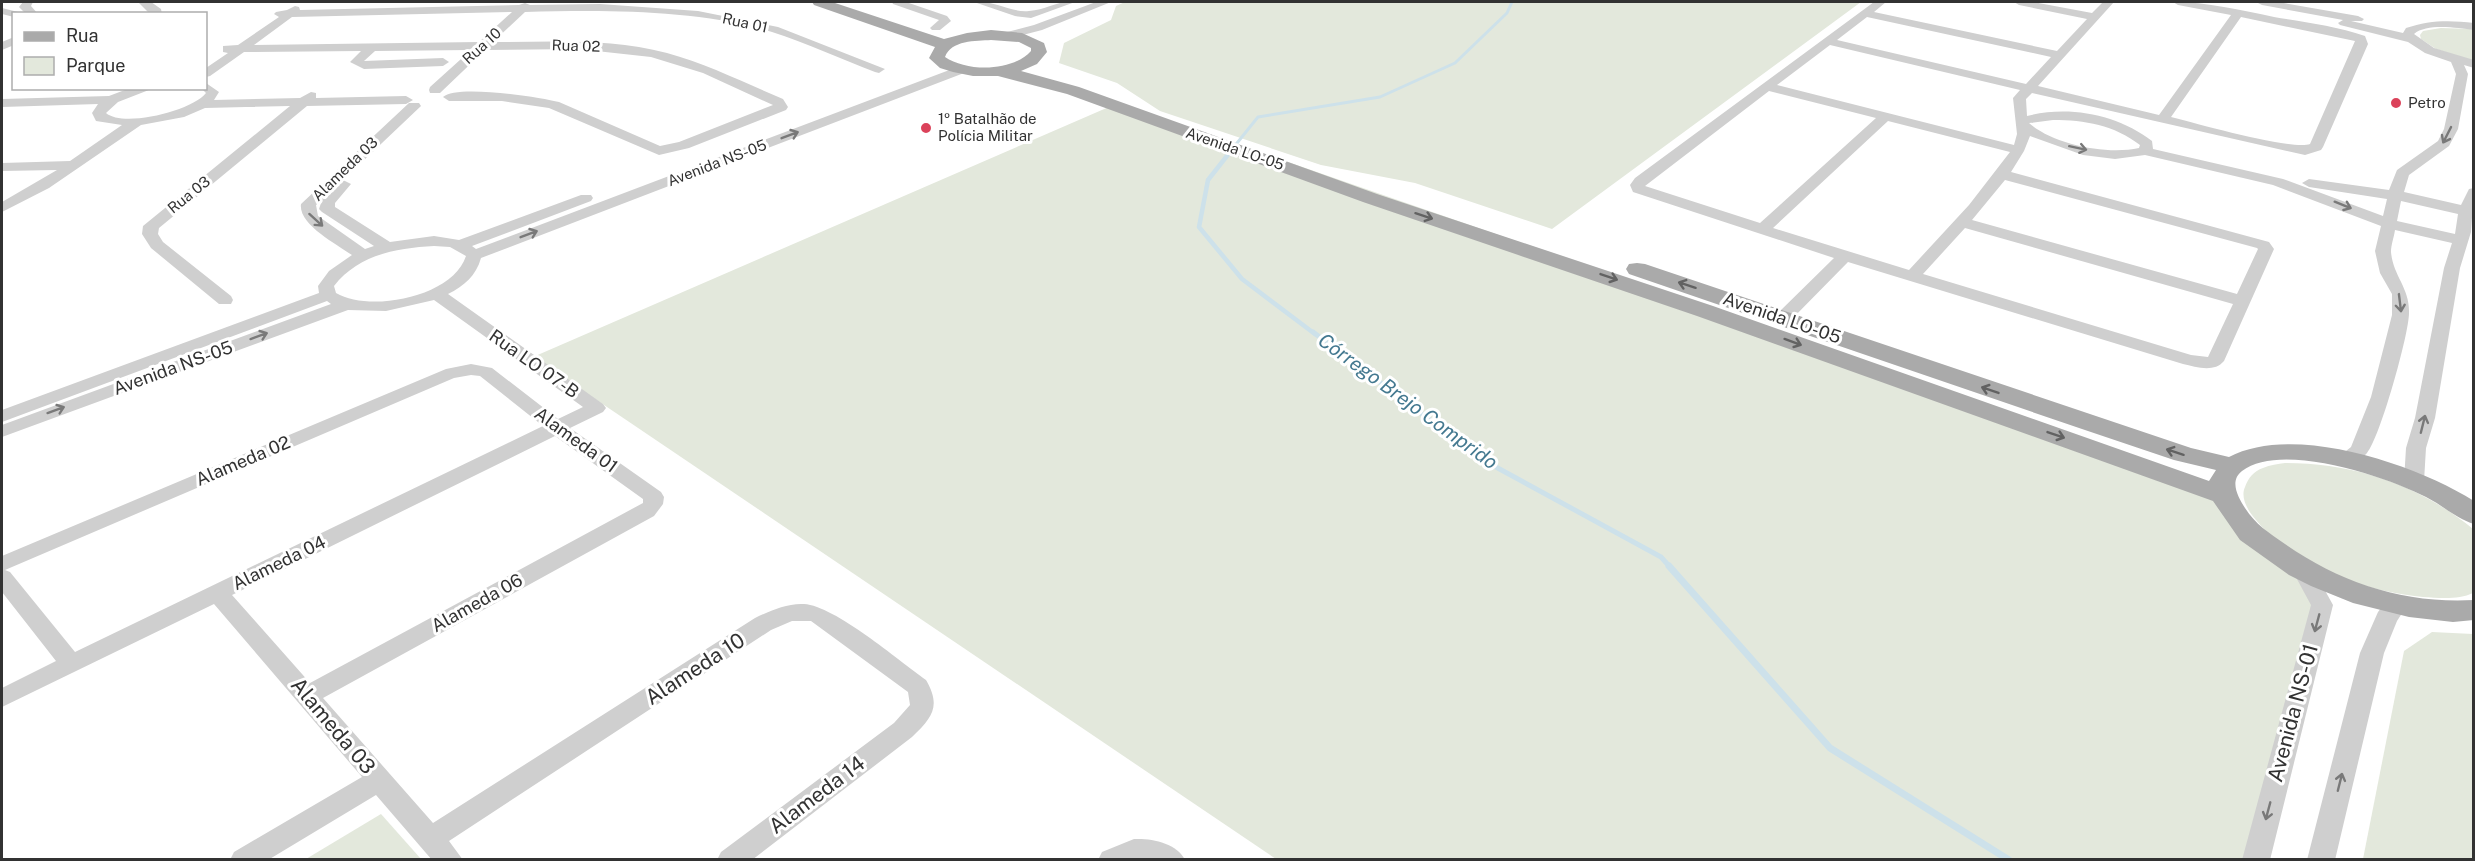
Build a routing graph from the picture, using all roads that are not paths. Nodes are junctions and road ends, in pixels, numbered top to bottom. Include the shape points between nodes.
1 (144, 2) edge
2 (427, 2) edge
3 (608, 2) edge
4 (819, 2) edge
5 (858, 2) edge
6 (897, 2) edge
7 (980, 2) edge
8 (1069, 2) edge
9 (1106, 2) edge
10 (1880, 2) edge
11 (2019, 2) edge
12 (2109, 2) edge
13 (2178, 2) edge
14 (2229, 2) edge
15 (2262, 2) edge
16 (526, 5) edge
17 (292, 8) edge
18 (624, 8) junction
19 (415, 11) junction
20 (156, 12) edge
21 (1864, 13) junction
22 (2238, 13) junction
23 (2095, 17) junction
24 (2474, 27) edge
25 (936, 28) junction
26 (2413, 34) junction
27 (1007, 35) junction
28 (975, 36) junction
29 (1827, 41) junction
30 (945, 45) junction
31 (479, 47) junction
32 (371, 48) junction
33 (227, 49) junction
34 (242, 49) junction
35 (1037, 51) junction
36 (2059, 55) junction
37 (2456, 60) junction
38 (442, 62) dead end
39 (207, 63) edge
40 (942, 64) junction
41 (2474, 64) edge
42 (879, 69) dead end
43 (960, 70) junction
44 (999, 71) junction
45 (207, 73) edge
46 (1766, 86) junction
47 (27, 90) edge
48 (143, 90) edge
49 (2024, 93) junction
50 (206, 96) edge
51 (306, 100) junction
52 (422, 100) junction
53 (106, 104) junction
54 (3, 105) edge
55 (1141, 115) junction
56 (1886, 116) junction
57 (2073, 116) junction
58 (2163, 119) junction
59 (120, 122) junction
60 (136, 122) junction
61 (2023, 124) junction
62 (2054, 141) junction
63 (2146, 147) junction
64 (2018, 149) junction
65 (65, 165) junction
66 (2, 167) edge
67 (2001, 174) junction
68 (1330, 181) junction
69 (2474, 192) edge
70 (2396, 196) junction
71 (7, 206) edge
72 (2466, 211) junction
73 (1960, 222) junction
74 (2390, 224) junction
75 (1763, 230) junction
76 (2460, 240) junction
77 (460, 245) junction
78 (388, 247) junction
79 (474, 255) junction
80 (364, 256) junction
81 (1845, 256) junction
82 (1913, 276) junction
83 (435, 293) junction
84 (328, 295) junction
85 (225, 300) dead end
86 (2242, 301) junction
87 (345, 304) junction
88 (1783, 318) junction
89 (486, 372) joint
90 (2, 416) edge
91 (556, 428) junction
92 (2, 430) edge
93 (2346, 459) junction
94 (2232, 466) junction
95 (2414, 481) junction
96 (2223, 495) junction
97 (646, 511) joint
98 (2474, 515) edge
99 (2, 564) edge
100 (2303, 570) junction
101 (2, 577) edge
102 (218, 593) junction
103 (2397, 604) junction
104 (2474, 610) edge
105 (70, 663) junction
106 (308, 695) junction
107 (2, 698) edge
108 (903, 730) joint
109 (379, 780) junction
110 (430, 839) junction
111 (1169, 858) edge
112 (244, 860) edge
113 (448, 860) edge
114 (731, 860) edge
115 (1112, 860) edge
116 (2256, 860) edge
117 (2320, 860) edge

1 - 20 street
2 - 19 street
3 - 18 street
4 - 30 main road
5 - 25 main road
6 - 25 street via 944,18
7 - 8 street via 1035,15
9 - 27 street via 1038,28
9 - 35 street via 1047,38
10 - 21 street
11 - 23 street
12 - 23 street
13 - 22 street
14 - 26 street
15 - 26 street
16 - 18 street, Rua 01
16 - 19 street, Rua 01
16 - 31 street, Rua 10
17 - 19 street, Rua 01
17 - 33 street
17 - 34 street
18 - 42 street, Rua 01 via 752,23
21 - 29 street
21 - 36 street
22 - 58 street
22 - 58 street via 2362,40 2317,145 2305,151 2296,150
23 - 36 street
24 - 26 street via 2436,24
25 - 28 main road
26 - 37 street via 2428,50
27 - 28 main road
27 - 35 main road, Avenida LO-05 via 1022,38
28 - 30 main road
29 - 46 street
29 - 49 street
30 - 40 main road via 936,54
31 - 32 street, Rua 02
31 - 52 street, Rua 10
31 - 52 street, Rua 02 via 566,45 644,51 692,65 780,104 778,110 659,151 540,101 449,97 445,91
32 - 34 street, Rua 02
32 - 38 street via 356,62
33 - 34 street, Rua 02
33 - 39 street
34 - 45 street
35 - 44 main road via 1029,63
35 - 55 main road, Avenida LO-05 via 1043,66 1102,89
36 - 49 street
37 - 41 street
37 -> 70 street via 2462,74 2451,129 2444,143 2402,173
40 - 43 main road
40 - 77 street, Avenida NS-05
43 - 44 main road
79 -> 43 street, Avenida NS-05
44 - 55 main road, Avenida LO-05 via 1042,80
46 - 56 street
46 - 75 street via 1637,185 1645,193
47 - 54 street
48 - 53 street
49 - 57 street
49 - 58 street
49 - 61 street via 2019,107
50 - 51 street
50 - 60 street via 173,115
51 - 52 street
51 - 85 street, Rua 03 via 152,226 150,234 157,245
52 - 78 street, Alameda 03 via 328,202 327,209 334,215
52 -> 80 street, Alameda 03 via 309,204 311,218
53 - 54 street
53 - 59 street via 99,113 101,117
55 - 68 main road, Avenida LO-05
56 - 64 street
56 - 75 street
57 - 61 street via 2051,114
57 - 63 street via 2116,126 2138,136
59 - 60 street
59 - 65 street
60 - 65 street
61 - 62 street
61 - 64 street via 2024,137
62 -> 63 street via 2115,156 2130,155
62 - 64 street
63 - 70 street via 2288,179
63 -> 74 street via 2299,188
64 - 67 street
65 - 66 street
65 - 71 street
67 - 73 street
67 - 86 street via 2258,243 2266,249
88 -> 68 main road, Avenida LO-05 via 1424,198 1388,188
68 -> 96 main road, Avenida LO-05
69 - 72 street
70 - 72 street
70 - 74 street
72 - 76 street
73 - 82 street
73 - 86 street
74 - 76 street
74 -> 93 street via 2383,251 2388,273 2400,294 2401,315 2380,398 2359,450
75 - 81 street
95 -> 76 street via 2416,448
77 - 78 street via 434,241
77 - 79 street
78 - 80 street
79 - 83 street via 474,265 466,275
80 - 84 street via 333,275 326,286
81 - 82 street
81 - 88 street
82 - 86 street via 2203,363 2215,361
83 - 87 street via 379,307
83 - 91 street, Rua LO 07-B via 597,408
84 - 87 street
84 - 90 street, Avenida NS-05
92 -> 87 street, Avenida NS-05
94 -> 88 main road, Avenida LO-05 via 2112,431
89 - 91 street, Alameda 01
89 - 99 street, Alameda 02 via 474,369 447,374
91 - 97 street, Alameda 01 via 651,494 653,504
91 - 102 street, Alameda 04
93 - 94 main road via 2267,454 2245,458
93 - 95 main road
94 - 96 main road via 2223,479
95 - 98 main road
96 - 100 main road via 2247,531
97 - 106 street, Alameda 06
100 - 103 main road via 2349,590
100 -> 116 street, Avenida NS-01 via 2322,605
101 - 105 street
102 - 105 street, Alameda 04
102 - 106 street, Alameda 03
103 - 104 main road via 2441,611
117 -> 103 street via 2372,653 2386,618
105 - 107 street, Alameda 04
106 - 109 street, Alameda 03
108 - 110 street, Alameda 10 via 923,705 923,695 917,686 821,616 797,611 764,624
108 - 114 street, Alameda 14
109 - 110 street, Alameda 03
109 - 112 street
110 - 113 street, Alameda 03
111 - 115 street via 1145,850 1129,850

